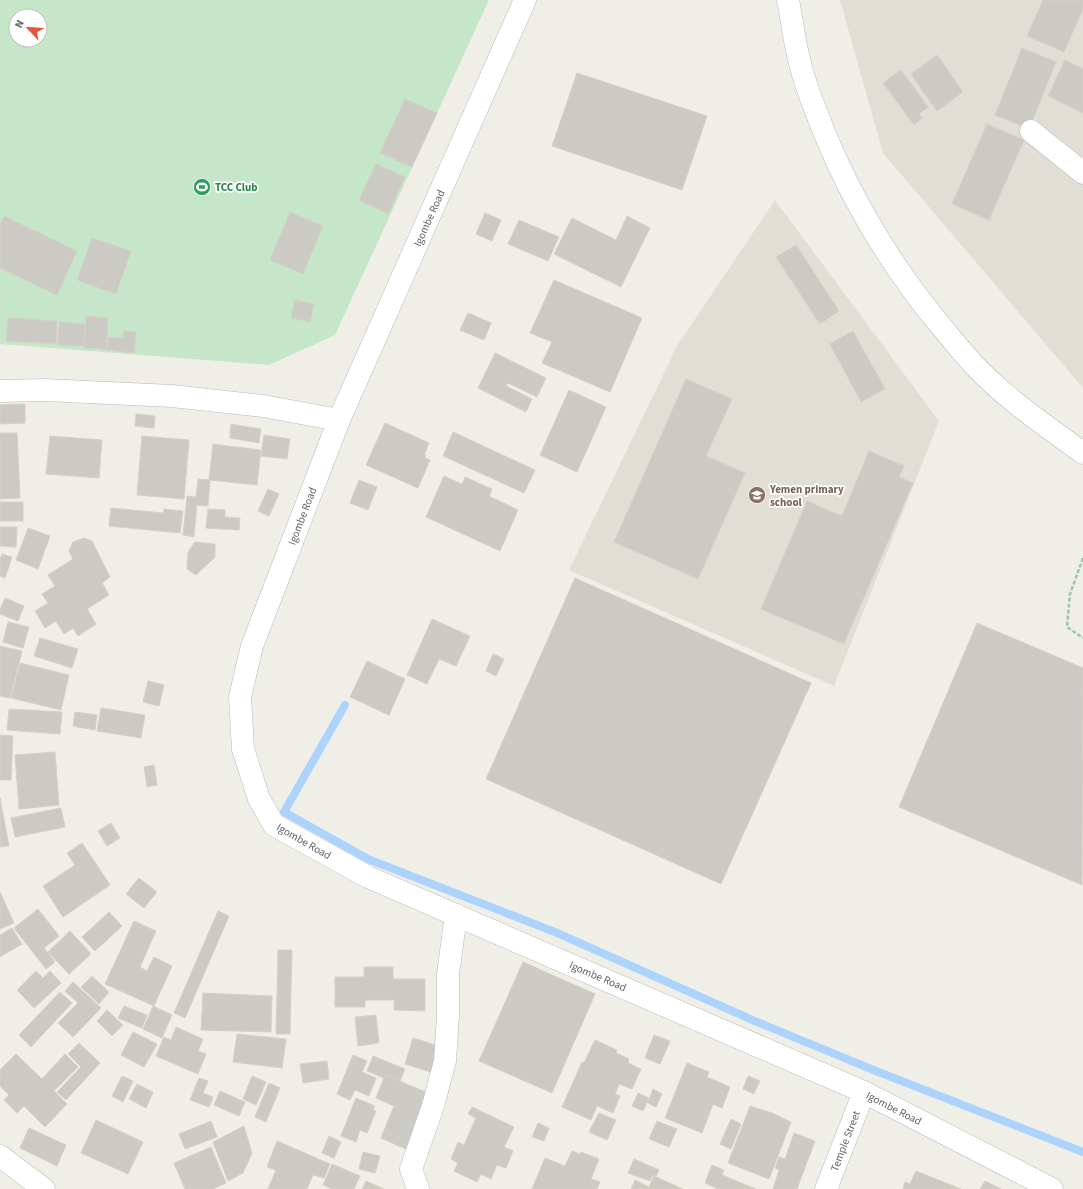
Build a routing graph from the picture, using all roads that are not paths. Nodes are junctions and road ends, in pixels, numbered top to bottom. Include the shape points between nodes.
1 (524, 0) edge
2 (788, 0) edge
3 (1031, 131) dead end
4 (1083, 173) edge
5 (0, 391) edge
6 (339, 420) junction
7 (1083, 453) edge
8 (456, 915) junction
9 (864, 1092) junction
10 (0, 1156) edge
11 (44, 1189) edge
12 (418, 1189) edge
13 (826, 1189) edge
14 (1052, 1189) edge

1 - 6 street, Igombe Road
2 - 7 street via 799,59 824,132 838,166 890,257 921,303 985,376 1013,401
3 - 4 street
5 - 6 street via 45,390 172,396 263,406
6 - 8 street, Igombe Road via 252,646 240,697 243,749 259,800 274,825 368,876
8 - 9 street, Igombe Road
8 - 12 street via 448,974 445,1061 433,1106 411,1169
9 - 13 street, Temple Street
9 - 14 street, Igombe Road
10 - 11 street

